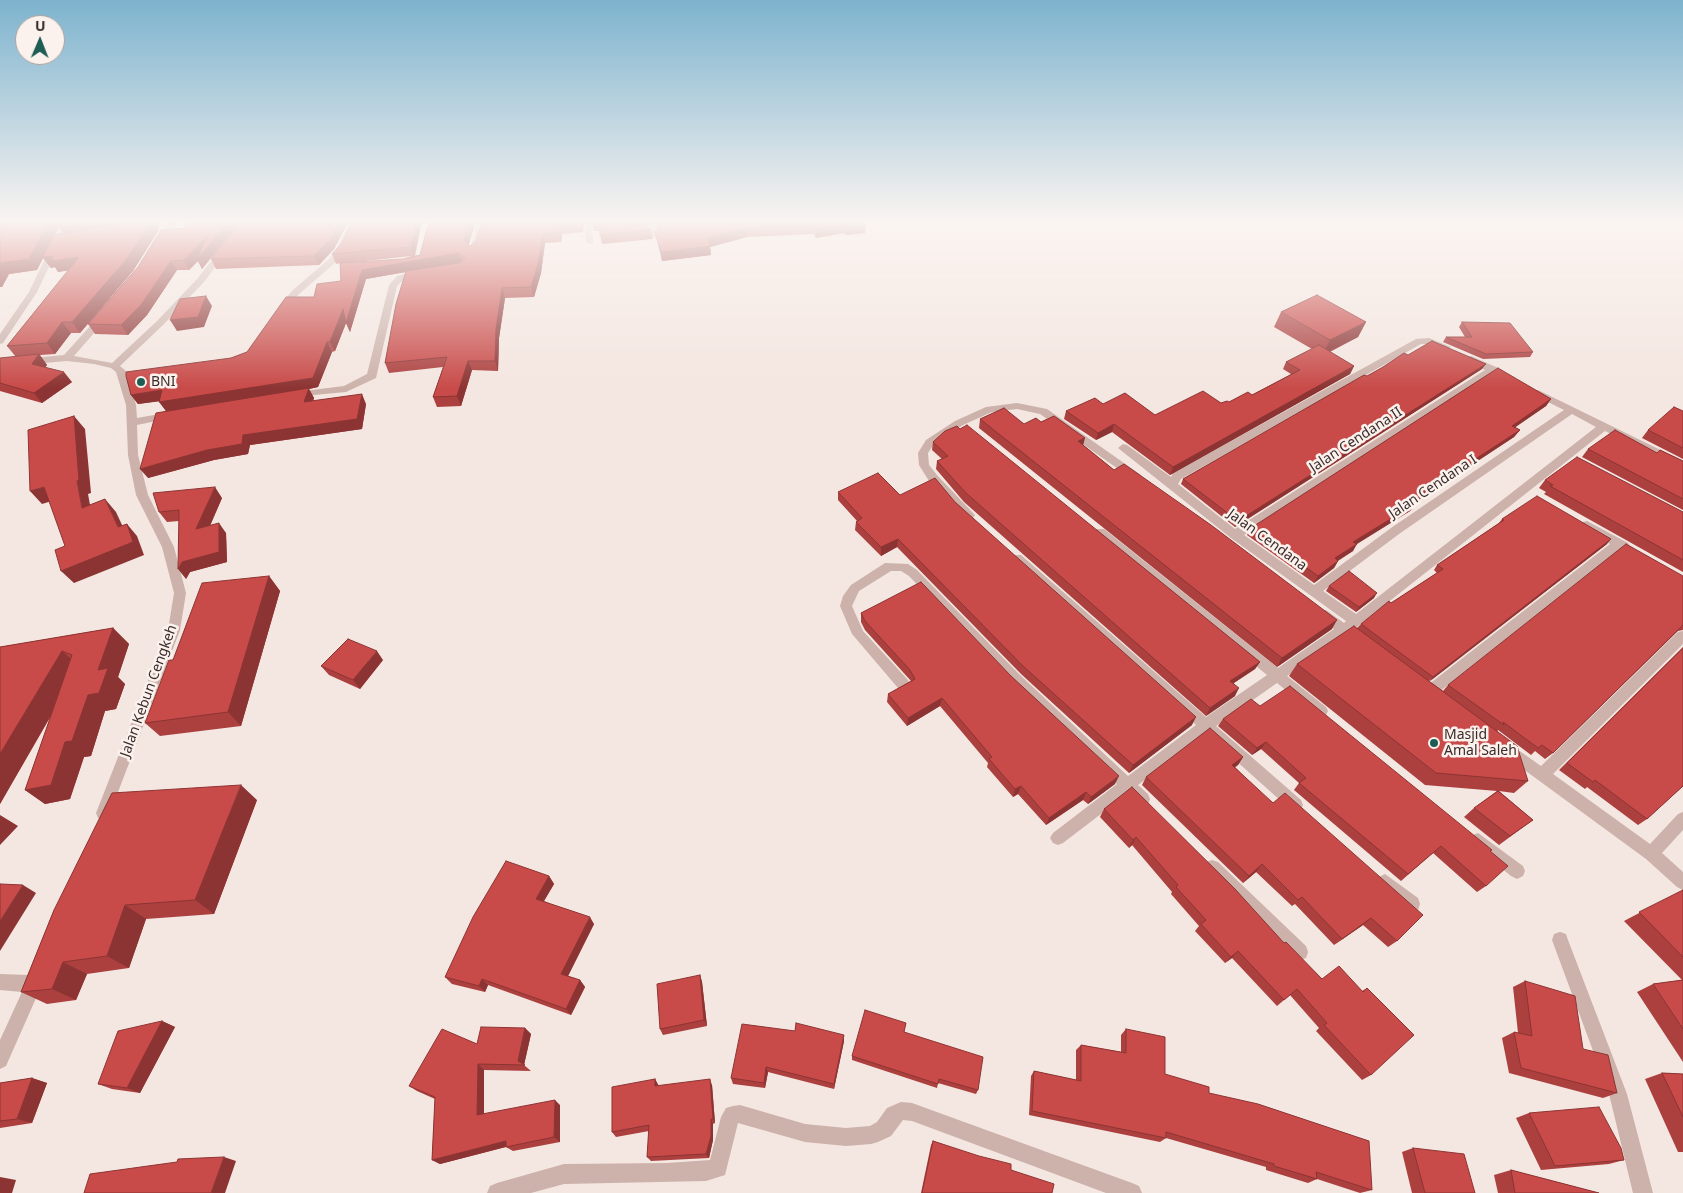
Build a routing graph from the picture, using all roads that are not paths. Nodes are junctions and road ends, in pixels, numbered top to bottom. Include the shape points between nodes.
1 (42, 277) edge
2 (202, 277) edge
3 (314, 277) edge
4 (406, 277) edge
5 (107, 312) edge
6 (276, 317) edge
7 (0, 341) edge
8 (67, 358) junction
9 (0, 364) edge
10 (114, 366) junction
11 (1493, 369) junction
12 (282, 397) edge
13 (1571, 410) junction
14 (180, 414) edge
15 (134, 422) junction
16 (962, 422) junction
17 (1604, 426) junction
18 (977, 434) edge
19 (1123, 448) dead end
20 (1683, 466) edge
21 (1174, 480) junction
22 (1146, 483) edge
23 (1163, 494) edge
24 (1576, 518) edge
25 (980, 525) edge
26 (1093, 527) edge
27 (1235, 536) junction
28 (1618, 543) junction
29 (1010, 551) edge
30 (1635, 552) edge
31 (1313, 592) junction
32 (1356, 621) junction
33 (1344, 629) junction
34 (1683, 636) edge
35 (1367, 646) edge
36 (1277, 675) junction
37 (903, 684) edge
38 (1443, 702) edge
39 (1329, 718) edge
40 (1206, 725) junction
41 (1499, 744) edge
42 (1542, 775) junction
43 (1129, 785) junction
44 (1157, 813) edge
45 (1309, 816) edge
46 (1683, 819) edge
47 (98, 827) edge
48 (1464, 829) edge
49 (1058, 838) dead end
50 (1651, 854) junction
51 (1200, 855) edge
52 (1517, 871) dead end
53 (1375, 873) edge
54 (1683, 882) edge
55 (1412, 904) edge
56 (1560, 940) dead end
57 (1300, 952) dead end
58 (42, 967) edge
59 (0, 982) edge
60 (34, 984) junction
61 (0, 1060) edge
62 (497, 1193) edge
63 (1132, 1193) edge
64 (1643, 1193) edge

1 - 7 street
2 - 10 street
3 - 6 street via 296,292
4 - 12 street via 393,285 372,376 346,389
5 - 8 street
8 - 9 street
8 - 10 street
10 - 15 street, Jalan Kebun Cengkeh via 129,377
11 - 13 street
11 - 21 street via 1429,341 1419,340
11 - 27 street, Jalan Cendana II
13 - 17 street
13 - 31 street, Jalan Cendana I via 1395,531
14 - 15 street
15 - 47 street, Jalan Kebun Cengkeh via 133,455 137,473 146,502 168,547 178,584 179,602 174,630
16 - 18 street
16 - 22 street via 1002,406 1043,411
16 - 25 street via 930,442 923,453 924,465 958,506
17 - 20 street
17 - 32 street via 1528,491
19 - 21 street, Jalan Cendana
21 - 27 street, Jalan Cendana via 1177,491
23 - 33 street
24 - 28 street
26 - 36 street
27 - 31 street, Jalan Cendana
28 - 30 street
28 - 38 street via 1425,689
29 - 40 street
31 - 32 street, Jalan Cendana
32 - 33 street
33 - 35 street
33 - 36 street
34 - 42 street
36 - 39 street
36 - 40 street
37 - 43 street via 858,634 846,606 855,588 889,566 904,567 913,573 1015,679
40 - 43 street
40 - 45 street
41 - 42 street
42 - 50 street
43 - 44 street
43 - 49 street
46 - 50 street
48 - 52 street
50 - 54 street
51 - 57 street
53 - 55 street
56 - 64 street via 1618,1094
58 - 60 street
59 - 60 street
60 - 61 street
62 - 63 street via 564,1174 667,1173 718,1168 728,1124 732,1116 740,1114 805,1133 846,1137 871,1135 884,1129 901,1111 912,1112

